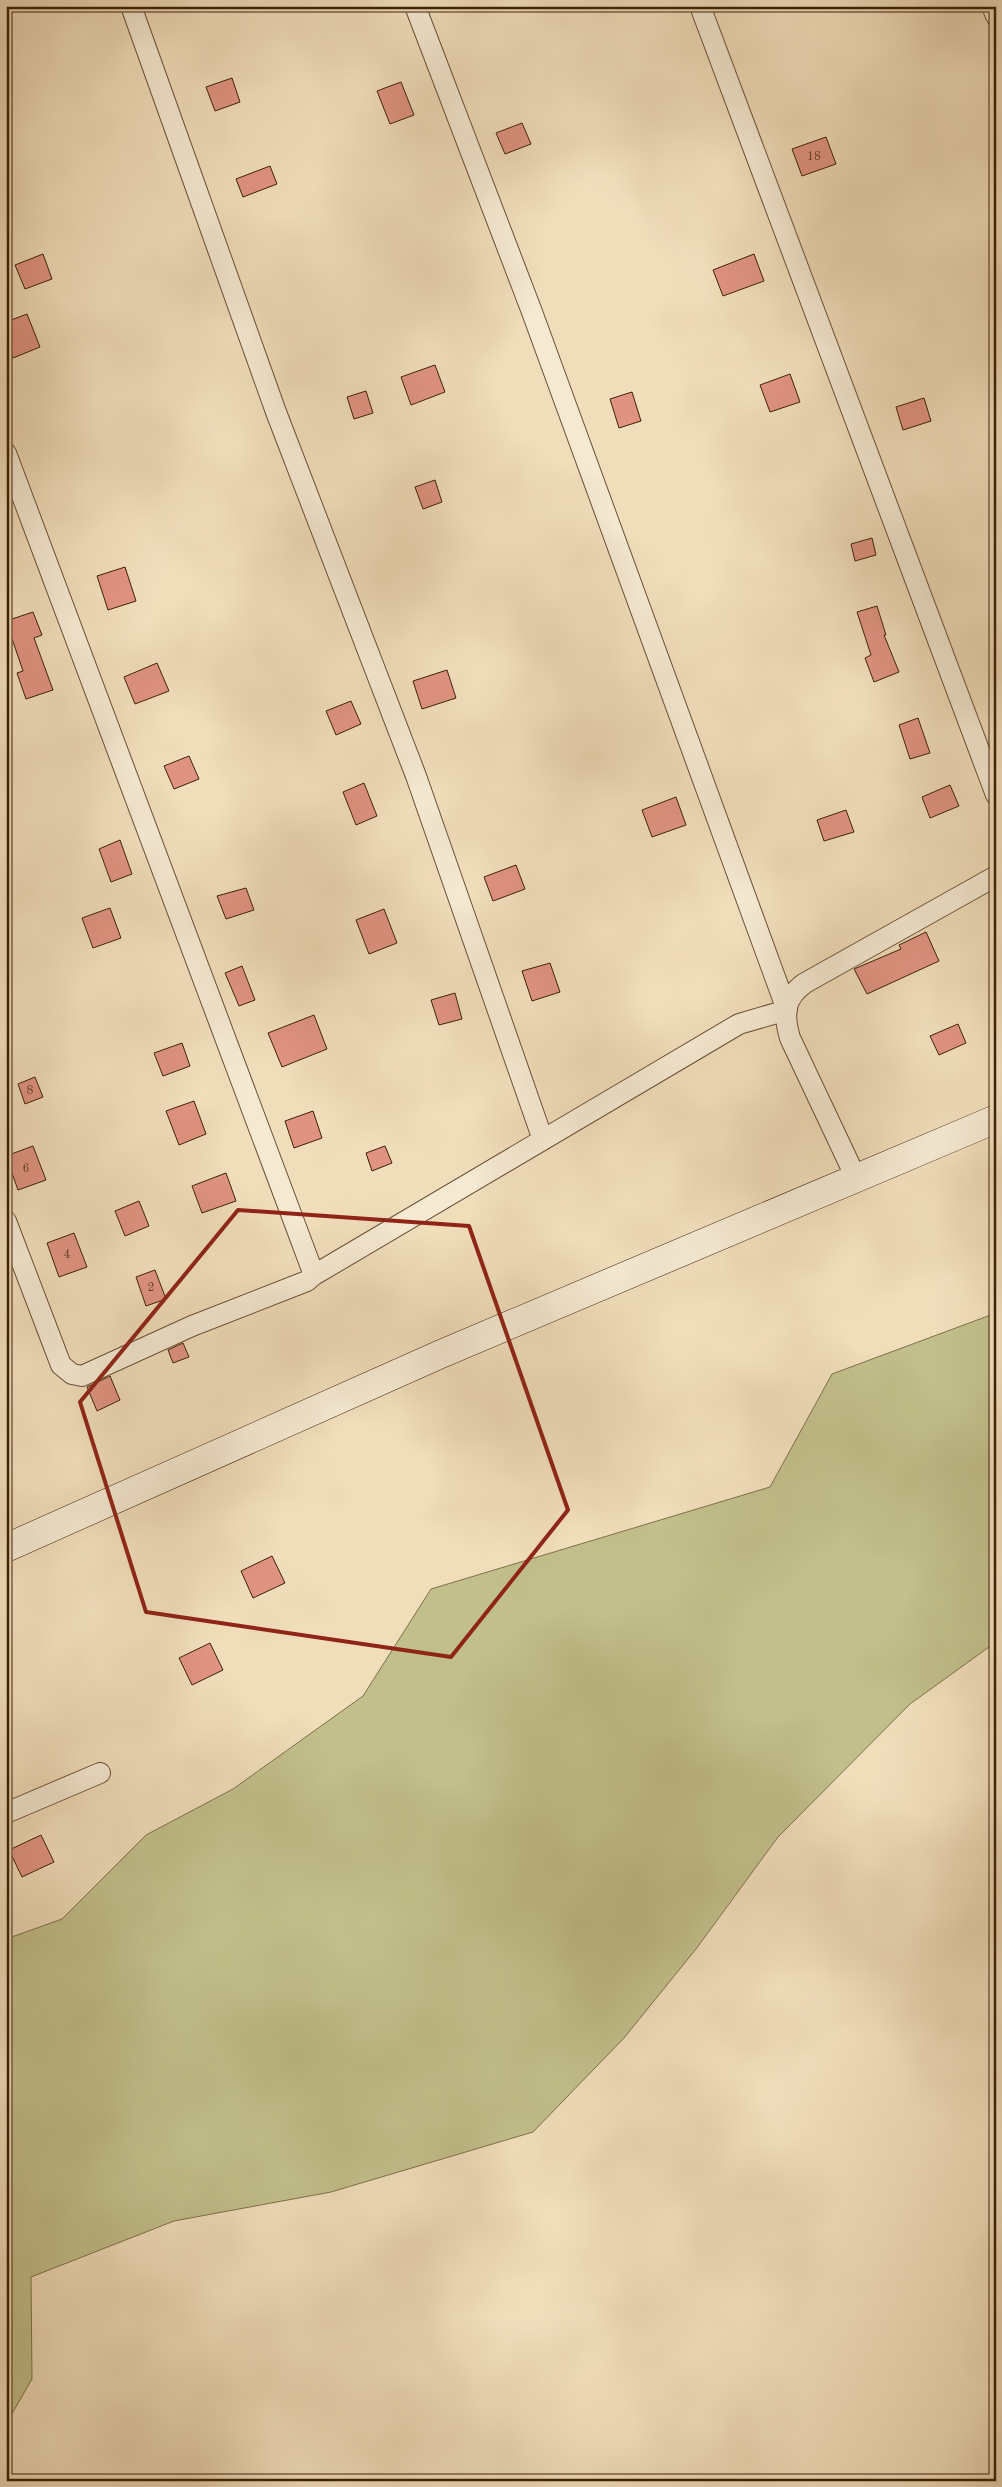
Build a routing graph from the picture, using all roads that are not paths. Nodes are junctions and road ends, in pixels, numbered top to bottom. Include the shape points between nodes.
1 (131, 6) edge
2 (415, 6) edge
3 (700, 6) edge
4 (992, 6) edge
5 (996, 16) edge
6 (6, 452) edge
7 (996, 795) edge
8 (996, 876) edge
9 (787, 1010) junction
10 (996, 1119) edge
11 (544, 1140) junction
12 (856, 1178) junction
13 (6, 1221) edge
14 (314, 1274) junction
15 (6, 1548) edge
16 (100, 1773) dead end
17 (6, 1812) edge

1 - 11 street via 276,412 416,776
2 - 9 street via 535,322
3 - 7 street
4 - 5 street
6 - 14 street
8 - 9 street via 805,983 792,992
9 - 11 street via 740,1024
9 - 12 street via 785,1020 790,1038
10 - 12 main road
11 - 14 street
12 - 15 main road via 441,1354
13 - 14 street via 61,1365 72,1374 82,1376 192,1326 307,1281
16 - 17 street

